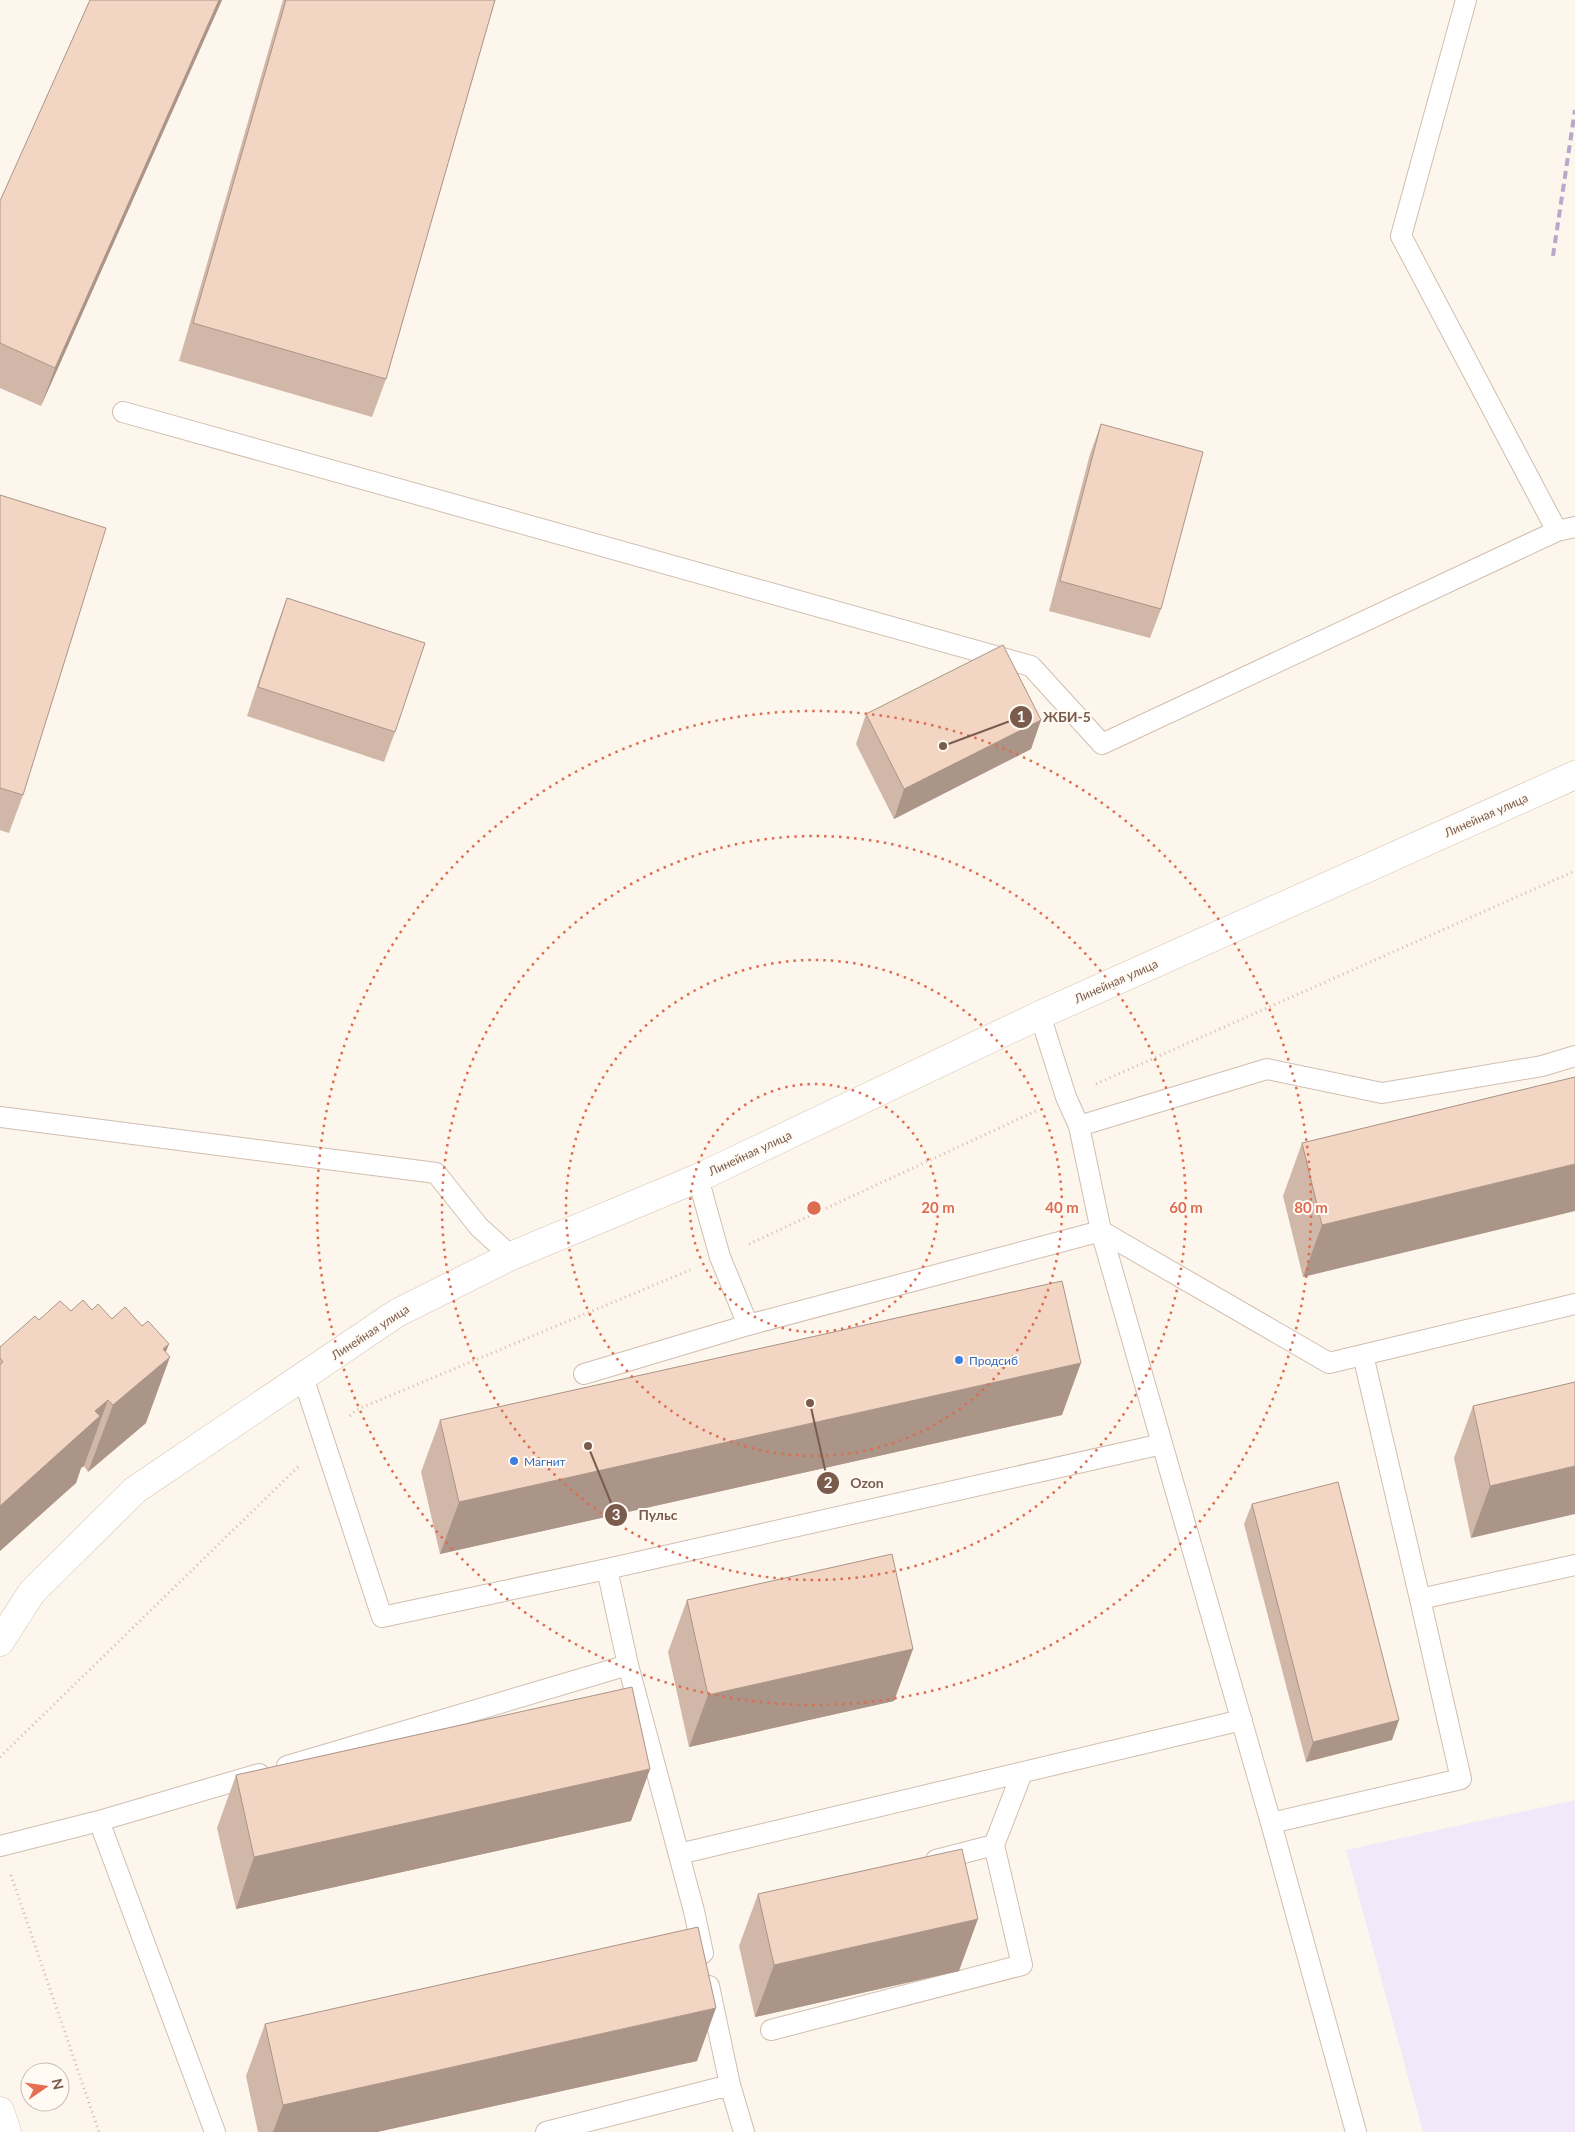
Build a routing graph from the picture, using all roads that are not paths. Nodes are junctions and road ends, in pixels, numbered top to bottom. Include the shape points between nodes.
1 (1466, 0) edge
2 (123, 412) dead end
3 (1566, 529) edge
4 (1575, 775) edge
5 (1040, 1015) junction
6 (1575, 1056) edge
7 (0, 1117) edge
8 (1079, 1126) junction
9 (698, 1178) junction
10 (1101, 1230) junction
11 (511, 1256) junction
12 (1575, 1304) edge
13 (748, 1325) junction
14 (1363, 1355) junction
15 (584, 1374) dead end
16 (303, 1377) junction
17 (1162, 1444) junction
18 (1575, 1565) edge
19 (607, 1569) junction
20 (1420, 1599) junction
21 (0, 1642) edge
22 (628, 1665) junction
23 (1242, 1720) junction
24 (1022, 1773) junction
25 (99, 1821) junction
26 (1271, 1823) junction
27 (994, 1845) junction
28 (1, 1846) edge
29 (679, 1854) junction
30 (920, 1864) edge
31 (771, 2030) dead end
32 (730, 2085) junction
33 (0, 2111) edge
34 (7, 2132) edge
35 (215, 2132) edge
36 (546, 2132) edge
37 (744, 2132) edge
38 (1356, 2132) edge

1 - 3 lane via 1401,236
2 - 3 lane via 1031,666 1102,744
4 - 5 main road, Линейная улица
5 - 8 lane via 1066,1097
5 - 9 main road, Линейная улица
6 - 8 lane via 1542,1066 1382,1093 1267,1069
7 - 11 lane via 436,1173 480,1228
8 - 10 lane
9 - 11 main road, Линейная улица
9 - 13 lane via 720,1258
10 - 13 lane
10 - 14 lane via 1329,1363
10 - 17 lane
11 - 16 main road, Линейная улица via 397,1313
12 - 14 lane
13 - 15 lane
14 - 20 lane
16 - 19 lane via 382,1617
16 - 21 main road, Линейная улица via 135,1490 32,1592
17 - 19 lane
17 - 23 lane
18 - 20 lane
19 - 22 lane
20 - 26 lane via 1461,1779
22 - 25 lane
22 - 29 lane
23 - 24 lane
23 - 26 lane
24 - 27 lane
24 - 29 lane
25 - 28 lane
25 - 35 lane
26 - 38 lane
27 - 30 lane
27 - 31 lane via 1022,1965
29 - 32 lane
32 - 36 lane
32 - 37 lane
33 - 34 main road

